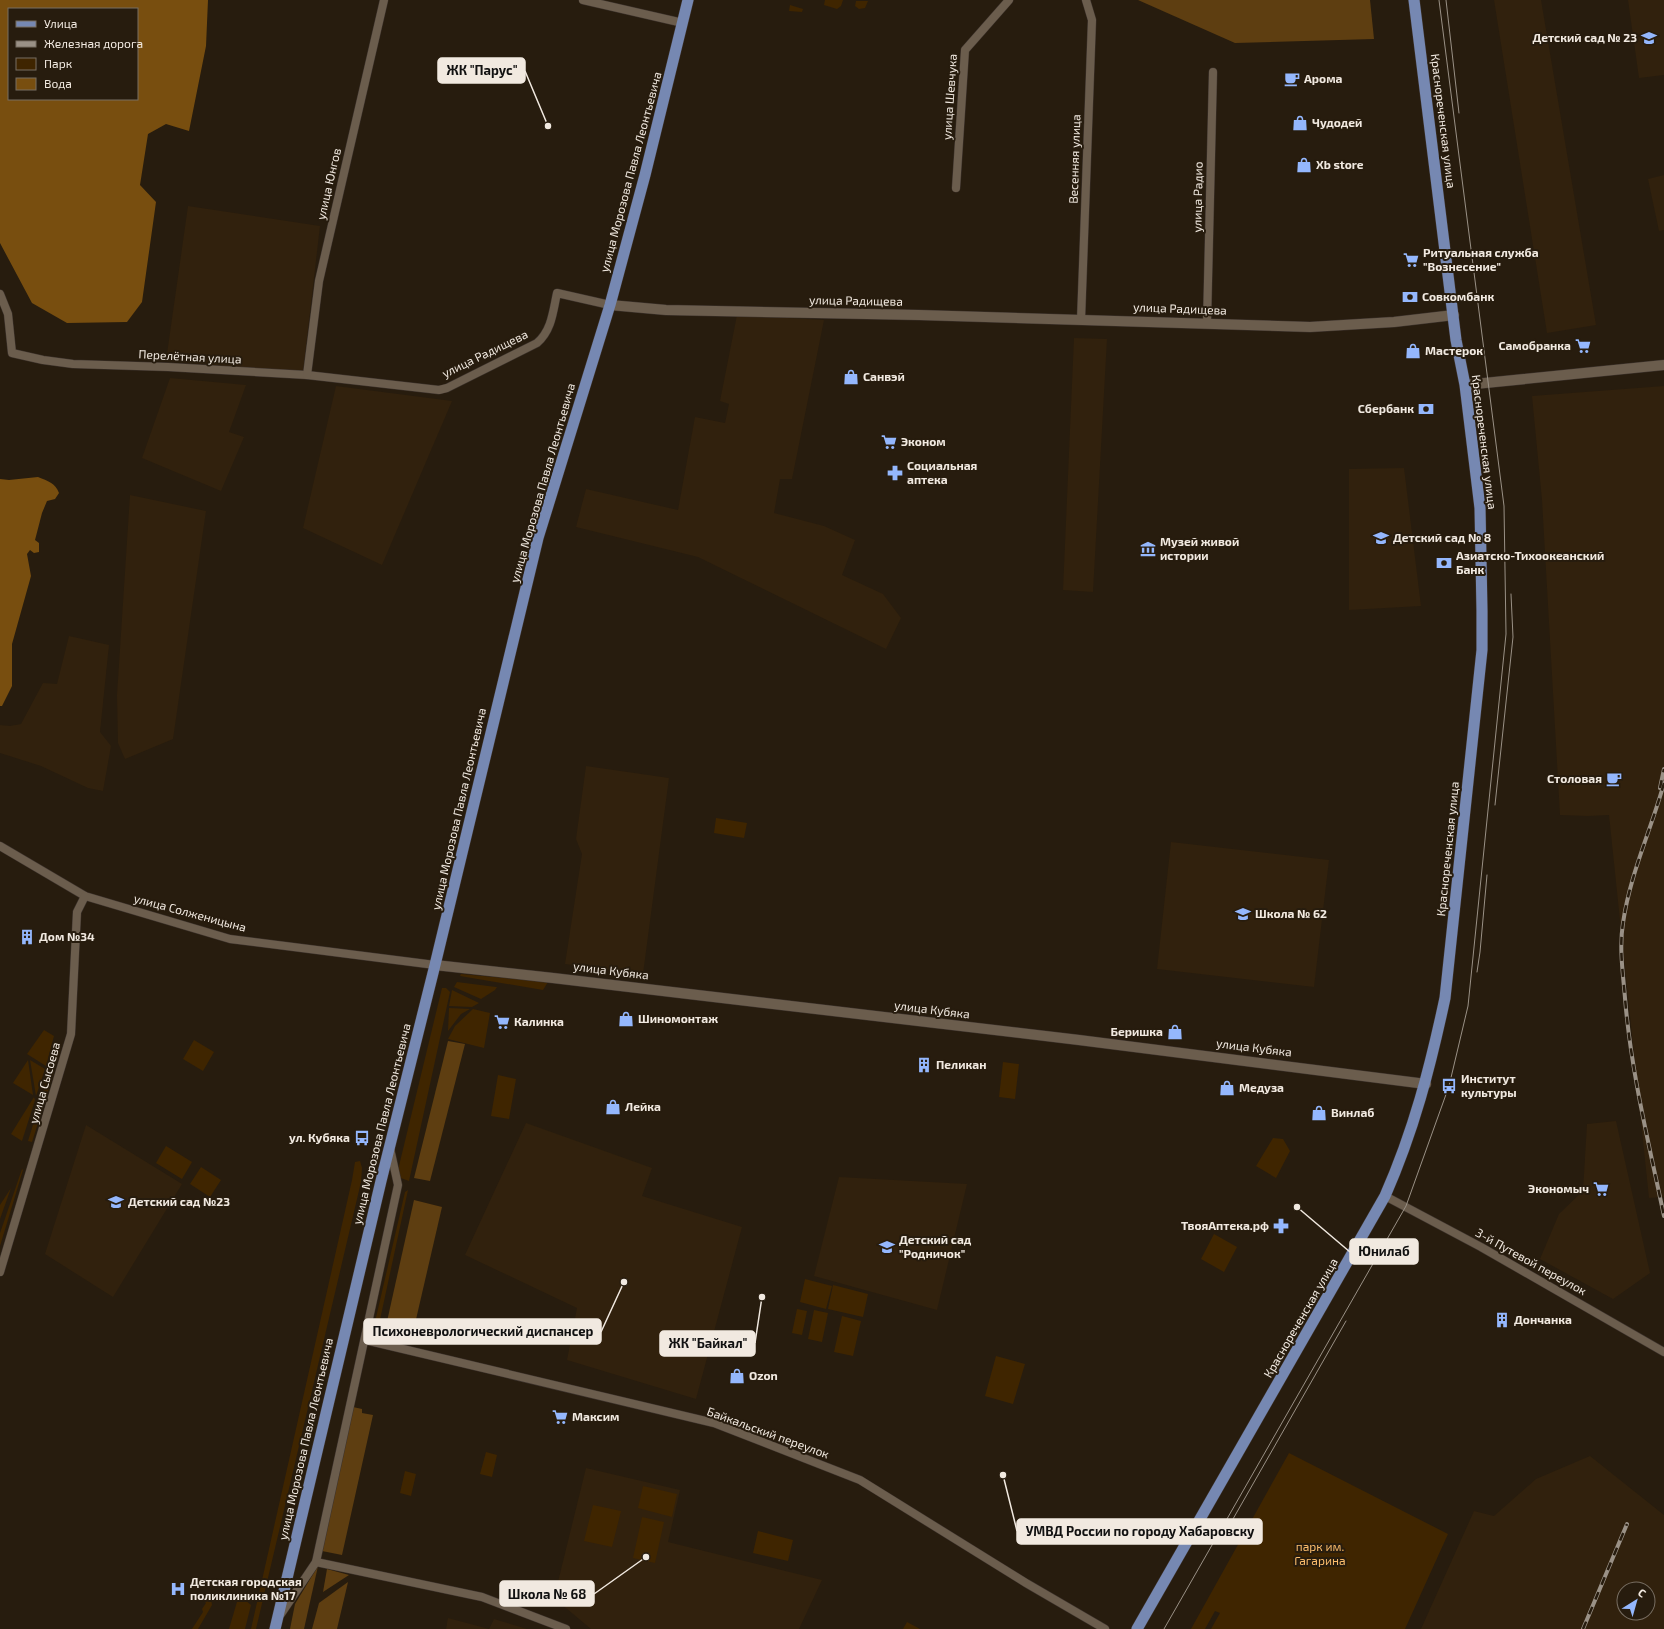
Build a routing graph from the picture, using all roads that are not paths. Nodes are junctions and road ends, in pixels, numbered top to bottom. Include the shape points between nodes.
1 (384, 0) edge
2 (583, 0) edge
3 (688, 0) edge
4 (1009, 0) edge
5 (1086, 0) edge
6 (1414, 0) edge
7 (683, 23) junction
8 (1213, 72) dead end
9 (956, 188) dead end
10 (0, 294) edge
11 (610, 305) junction
12 (1454, 316) junction
13 (1081, 320) junction
14 (1207, 323) junction
15 (1664, 365) edge
16 (307, 375) junction
17 (1465, 385) junction
18 (0, 846) edge
19 (85, 896) junction
20 (435, 965) junction
21 (1426, 1084) junction
22 (389, 1148) junction
23 (1385, 1196) junction
24 (0, 1272) edge
25 (365, 1340) junction
26 (1664, 1352) edge
27 (316, 1562) junction
28 (276, 1624) edge
29 (566, 1629) edge
30 (1105, 1629) edge
31 (1137, 1629) edge

1 - 16 street, улица Юнгов via 319,281
2 - 7 street
3 - 7 main road, улица Морозова Павла Леонтьевича
4 - 9 street, улица Шевчука via 965,50
5 - 13 street, Весенняя улица via 1092,20
6 - 12 main road, Краснореченская улица
7 - 11 main road, улица Морозова Павла Леонтьевича
8 - 14 street, улица Радио
10 - 16 street, Перелётная улица via 8,314 12,353 73,364
11 - 13 street, улица Радищева via 666,310
11 - 16 street, улица Радищева via 557,293 550,325 537,343 443,389
11 - 20 main road, улица Морозова Павла Леонтьевича via 538,538
12 - 14 street, улица Радищева via 1310,327
12 - 17 main road, Краснореченская улица
13 - 14 street, улица Радищева
15 - 17 street
17 - 21 main road, Краснореченская улица via 1480,508 1482,650 1450,957
18 - 19 street, улица Солженицына
19 - 20 street, улица Солженицына via 230,939
19 - 24 street, улица Сысоева via 77,912 71,1034
20 - 21 street, улица Кубяка via 1079,1040
20 - 22 main road, улица Морозова Павла Леонтьевича
21 - 23 main road, Краснореченская улица via 1403,1154
22 - 25 street via 398,1185
22 - 28 main road, улица Морозова Павла Леонтьевича
23 - 26 street, 3-й Путевой переулок via 1522,1270
23 - 31 main road, Краснореченская улица
25 - 27 street
25 - 30 street, Байкальский переулок via 714,1423 860,1480
27 - 28 street
27 - 29 street via 482,1597

